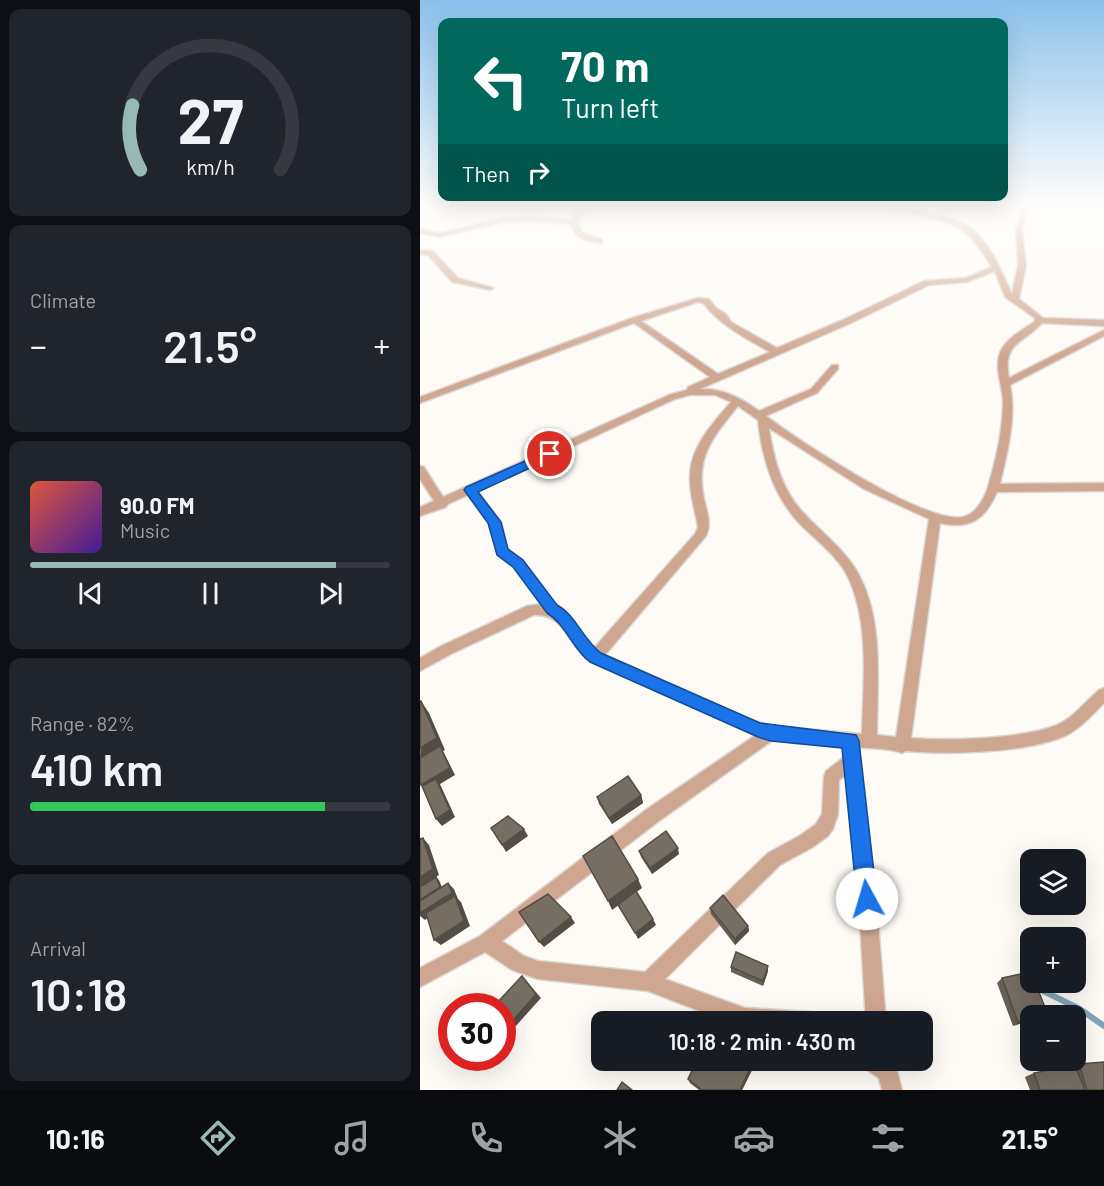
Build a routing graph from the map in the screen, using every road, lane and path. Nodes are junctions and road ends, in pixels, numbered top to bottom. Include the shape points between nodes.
1 (434, 257) edge
2 (989, 257) edge
3 (1021, 257) edge
4 (996, 268) junction
5 (490, 288) dead end
6 (1015, 301) junction
7 (636, 320) junction
8 (1039, 320) junction
9 (1104, 323) edge
10 (1104, 333) edge
11 (777, 352) junction
12 (835, 367) dead end
13 (717, 378) junction
14 (1007, 383) junction
15 (682, 393) junction
16 (420, 400) edge
17 (736, 401) junction
18 (760, 418) junction
19 (420, 470) edge
20 (1104, 487) edge
21 (995, 488) junction
22 (470, 490) junction
23 (442, 504) junction
24 (420, 512) edge
25 (935, 519) junction
26 (552, 609) junction
27 (595, 657) junction
28 (420, 665) edge
29 (1104, 694) edge
30 (771, 733) junction
31 (850, 741) junction
32 (870, 743) junction
33 (902, 746) junction
34 (852, 760) junction
35 (486, 942) junction
36 (420, 978) edge
37 (648, 982) junction
38 (727, 1011) edge
39 (875, 1011) edge

1 - 5 street via 455,280
2 - 4 street
3 - 6 street
4 - 6 street via 1008,295
4 - 11 street via 967,280 927,283
6 - 8 street via 1036,313
7 - 11 street via 703,300 728,324
7 - 13 street
7 - 16 street
8 - 9 street
8 - 14 street via 1007,348 1002,365
10 - 14 street
11 - 13 street
12 - 18 street via 814,390
13 - 15 street
14 - 21 street via 1005,434
15 - 17 street via 710,391
15 - 22 street
17 - 18 street
17 - 27 street via 716,426 696,467 704,527 700,537
18 - 25 street via 843,474
18 - 32 street via 766,451 792,508 838,554 861,594 868,636
19 - 23 street
20 - 21 street
21 - 25 street via 986,508 975,517 961,522
22 - 23 street
22 - 26 street via 495,522 502,551 518,563
23 - 24 street
25 - 33 street
26 - 27 street via 560,613 586,651
26 - 28 street via 532,610
27 - 30 street
29 - 33 street via 1062,730 1044,736 936,747
30 - 31 street
30 - 35 street via 653,814
31 - 32 street
31 - 34 street
32 - 33 street
34 - 37 street via 832,776 827,823 808,841 774,859
34 - 39 street
35 - 36 street
35 - 37 street via 538,970
37 - 38 street

